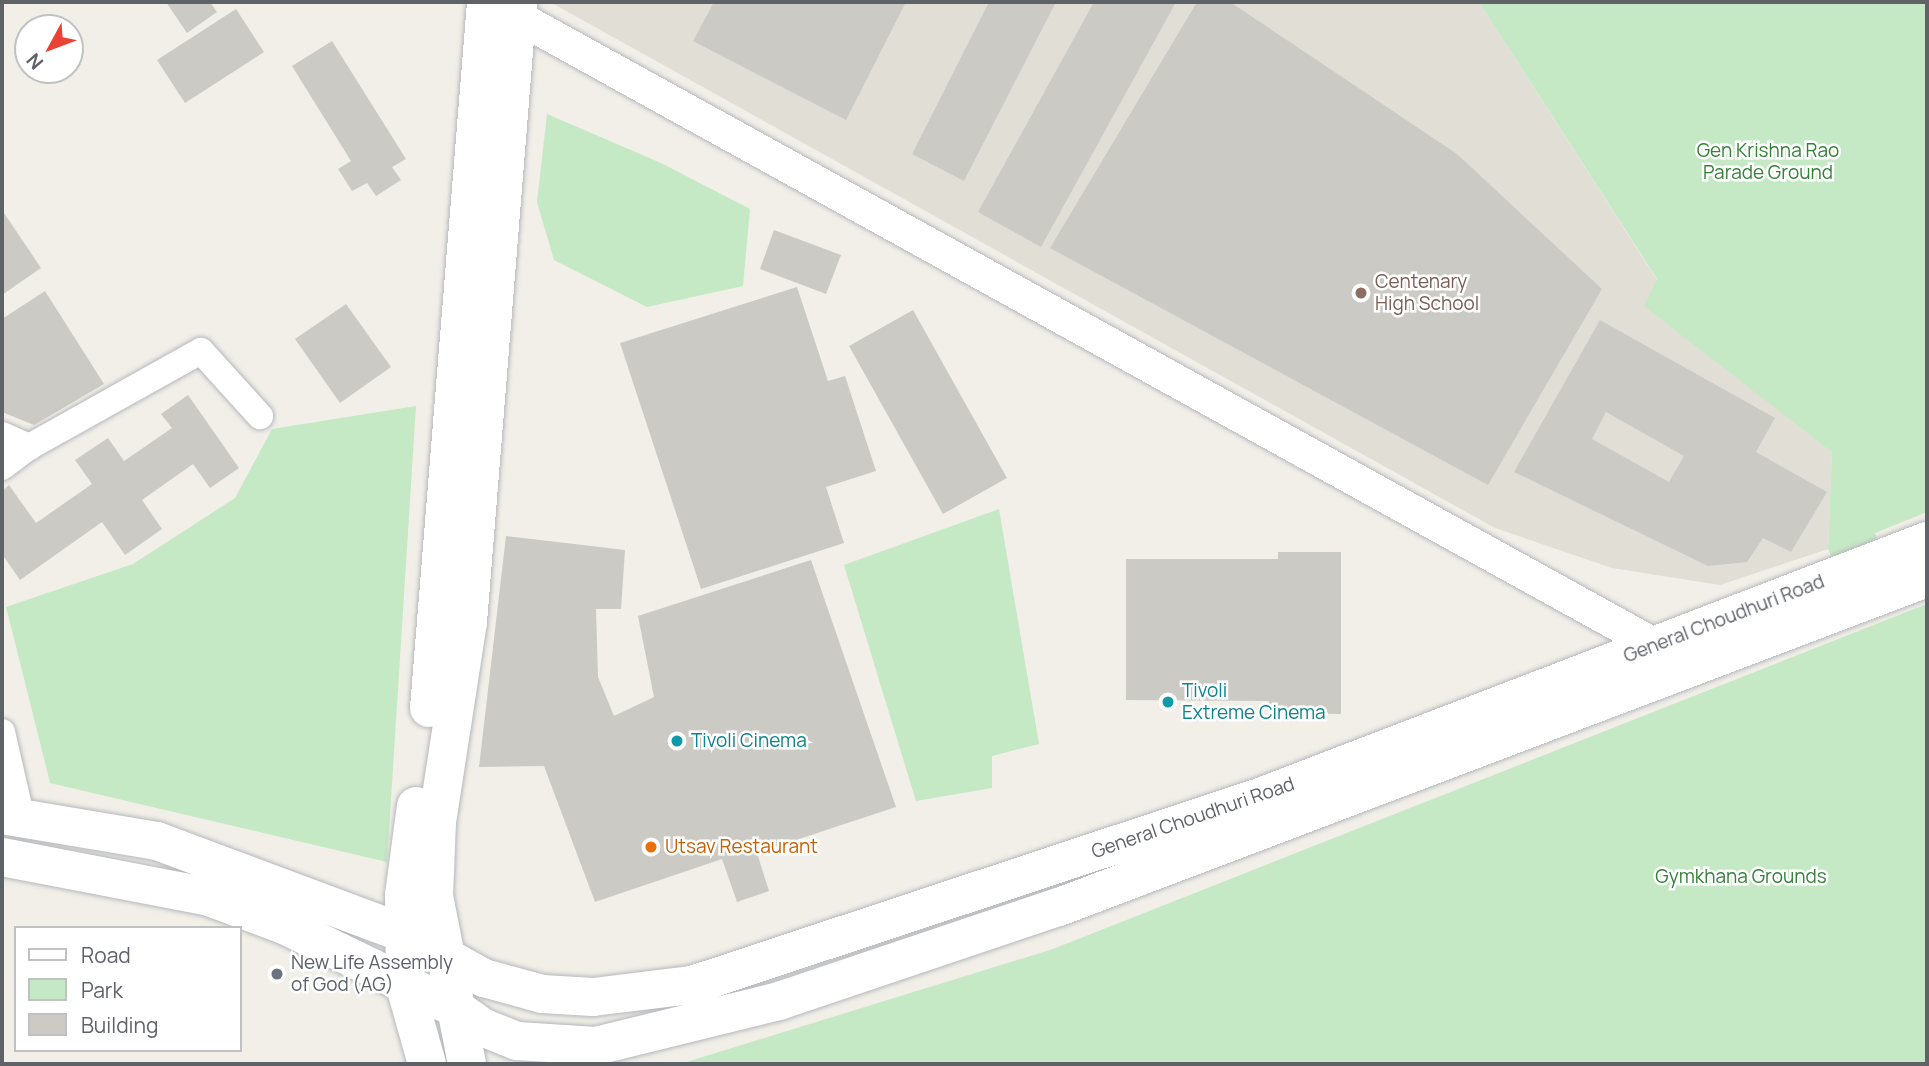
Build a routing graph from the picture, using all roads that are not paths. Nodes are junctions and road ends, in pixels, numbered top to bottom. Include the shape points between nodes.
1 (503, 6) edge
2 (260, 416) dead end
3 (2, 435) edge
4 (29, 447) junction
5 (2, 467) edge
6 (1927, 541) edge
7 (1927, 578) edge
8 (1657, 646) junction
9 (2, 732) edge
10 (12, 817) edge
11 (2, 856) edge
12 (408, 867) junction
13 (351, 914) junction
14 (403, 933) junction
15 (444, 956) junction
16 (405, 986) junction
17 (455, 1009) junction
18 (596, 1046) junction
19 (427, 1064) edge
20 (467, 1064) edge
21 (563, 1064) edge

1 - 8 street
1 - 12 main road via 433,679
1 - 15 main road via 468,622 437,822 434,896
2 - 4 street via 201,351
3 - 4 street
4 - 5 street
6 - 8 main road, General Choudhuri Road
7 - 18 main road, General Choudhuri Road via 1059,907 779,1000
8 - 15 main road, General Choudhuri Road via 1260,797 692,985 593,997 542,994 484,978
9 - 10 street
10 - 13 main road, General Choudhuri Road via 158,841
11 - 16 main road via 209,897 284,925
12 - 13 main road via 379,896
12 - 14 main road
13 - 14 main road, General Choudhuri Road
14 - 15 main road, General Choudhuri Road
14 - 16 main road
15 - 17 main road
16 - 17 main road, General Choudhuri Road
16 - 19 main road
17 - 18 main road, General Choudhuri Road via 482,1027 517,1041
17 - 20 main road
18 - 21 main road

